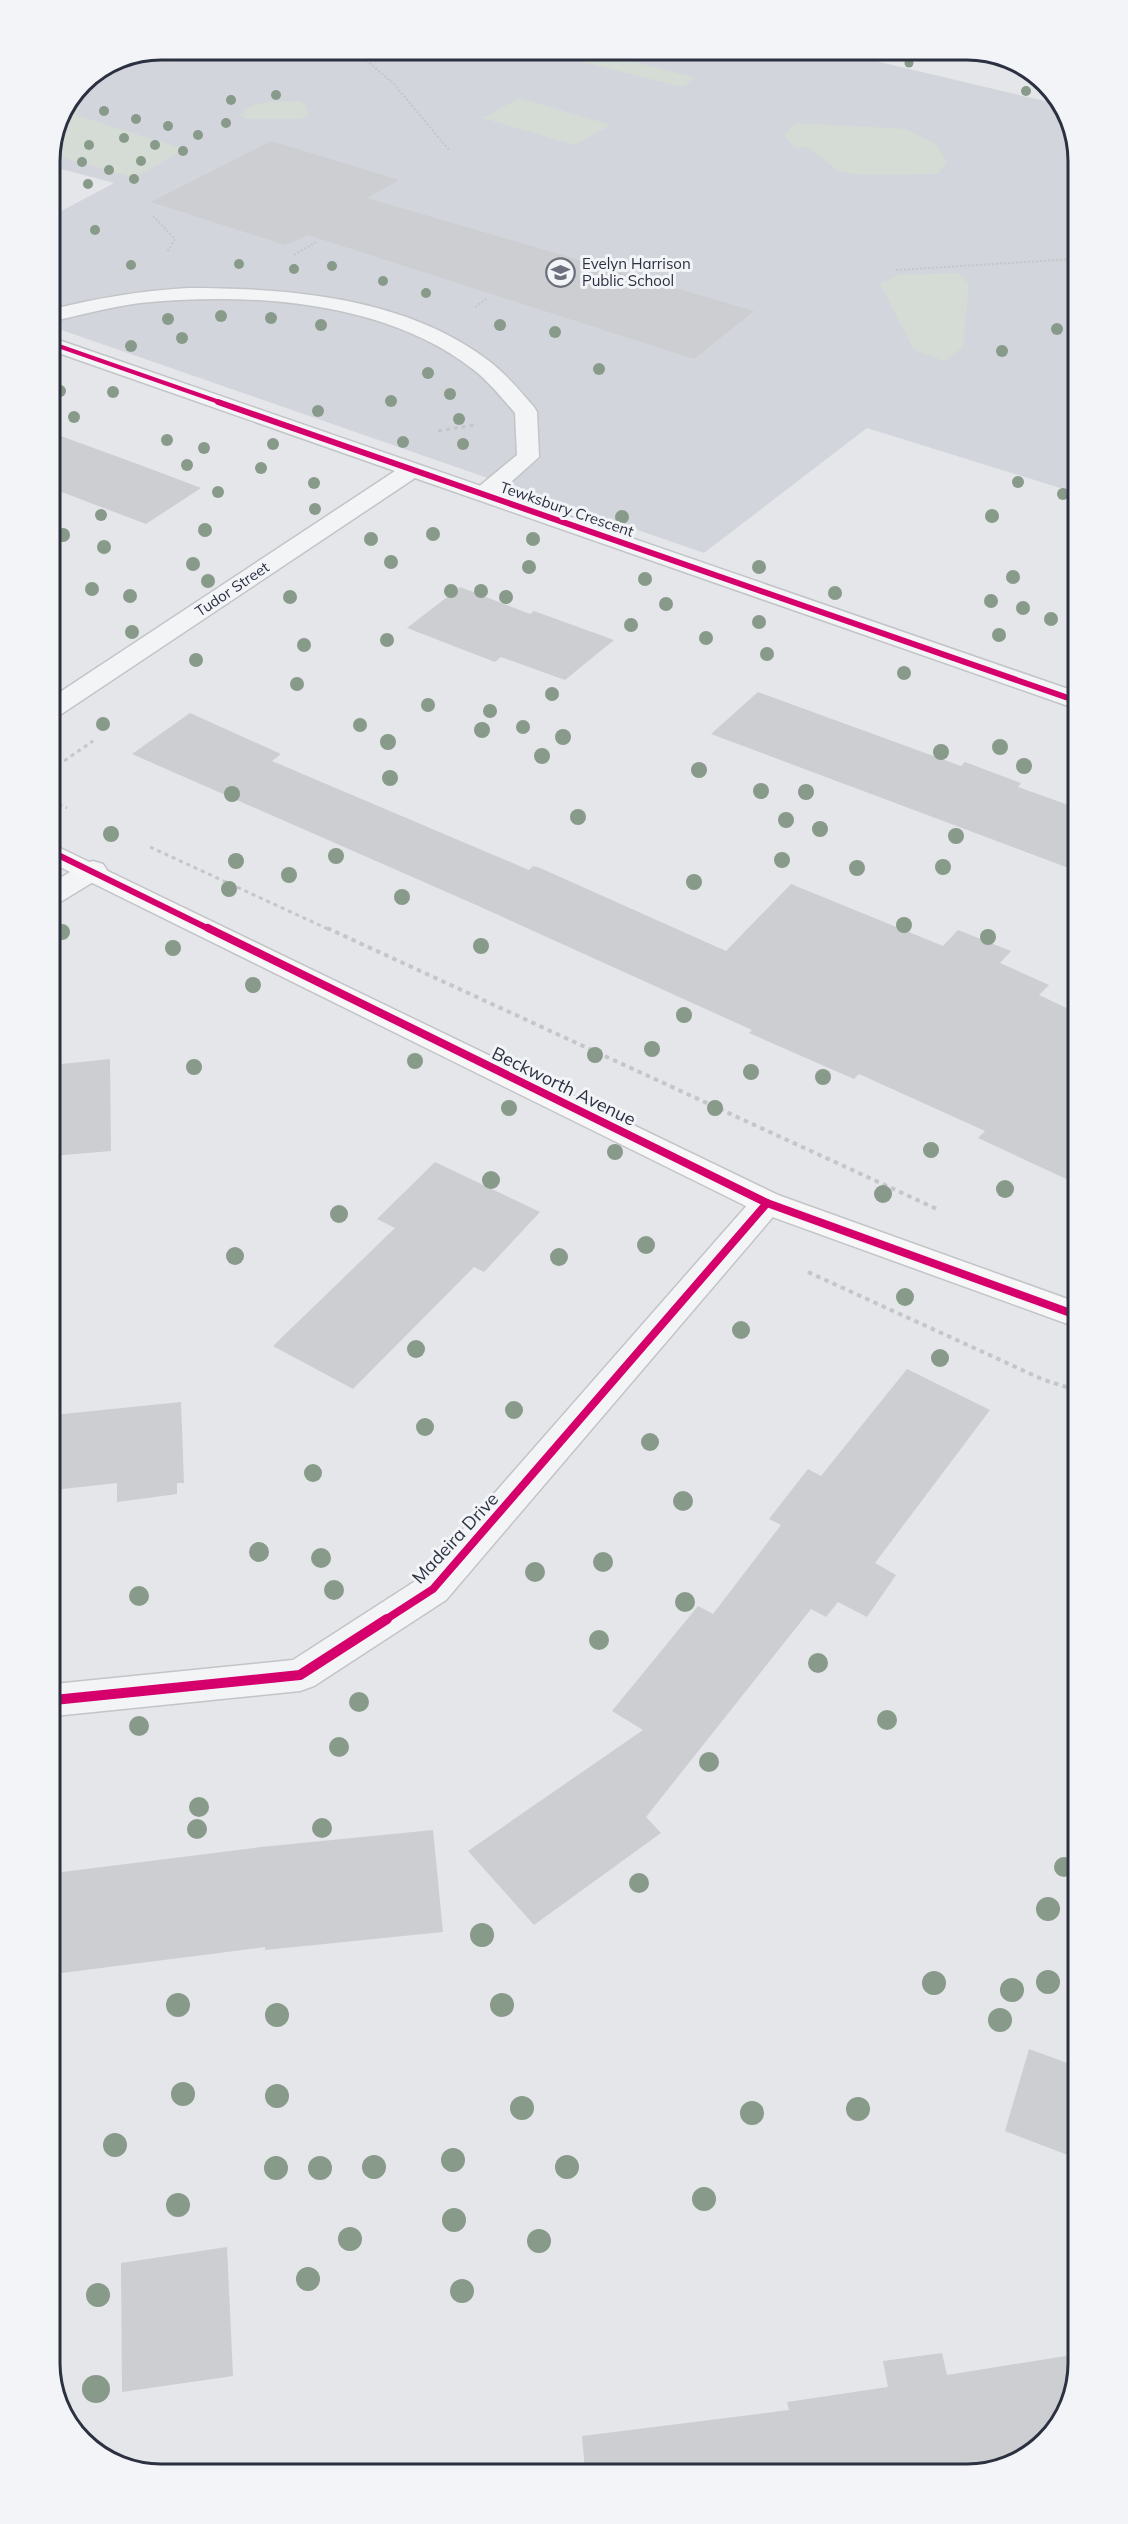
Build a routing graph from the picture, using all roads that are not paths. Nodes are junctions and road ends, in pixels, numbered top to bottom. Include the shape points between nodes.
1 (60, 314) edge
2 (60, 346) edge
3 (413, 469) junction
4 (484, 494) junction
5 (1068, 698) edge
6 (60, 704) edge
7 (60, 856) edge
8 (93, 870) junction
9 (60, 891) edge
10 (767, 1203) junction
11 (1068, 1312) edge
12 (60, 1699) edge

1 - 4 street via 152,294 248,294 332,303 422,331 488,371 526,412 528,457
2 - 3 street, Tewksbury Crescent
3 - 4 street, Tewksbury Crescent
3 - 6 street, Tudor Street
4 - 5 street, Tewksbury Crescent
7 - 8 street, Beckworth Avenue
8 - 9 street
8 - 10 street, Beckworth Avenue
10 - 11 street, Beckworth Avenue
10 - 12 street, Madeira Drive via 433,1589 300,1675

